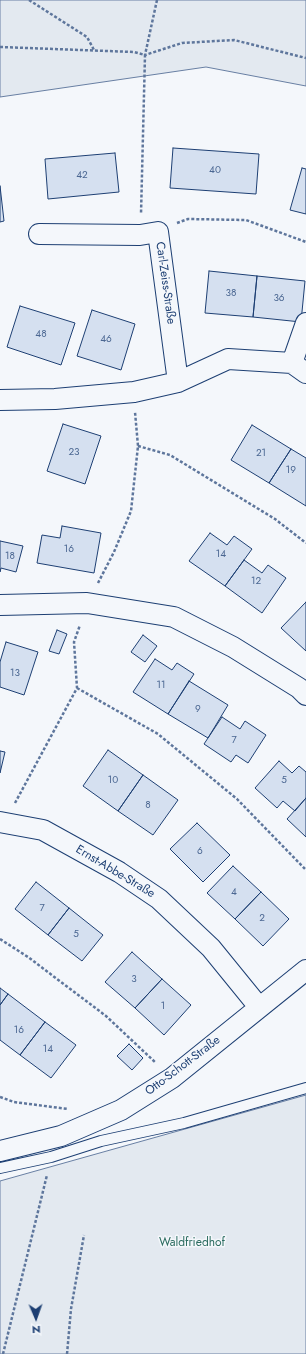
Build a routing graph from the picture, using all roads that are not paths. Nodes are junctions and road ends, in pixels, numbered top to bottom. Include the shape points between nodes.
1 (39, 234) dead end
2 (306, 323) edge
3 (299, 368) edge
4 (178, 382) junction
5 (0, 400) edge
6 (0, 605) edge
7 (306, 695) edge
8 (0, 822) edge
9 (306, 970) edge
10 (259, 1007) junction
11 (306, 1088) edge
12 (0, 1151) edge
13 (0, 1168) edge

1 - 4 street, Carl-Zeiss-Straße via 149,233
2 - 3 street
3 - 4 street via 228,359
4 - 5 street via 134,392 55,399
6 - 7 street via 87,603 174,617 233,647
8 - 10 street, Ernst-Abbe-Straße via 43,830 119,872 159,899 211,948
9 - 10 street, Otto-Schott-Straße
10 - 12 street, Otto-Schott-Straße via 172,1078 121,1110 61,1136
11 - 13 lane via 184,1123 101,1141 51,1157

